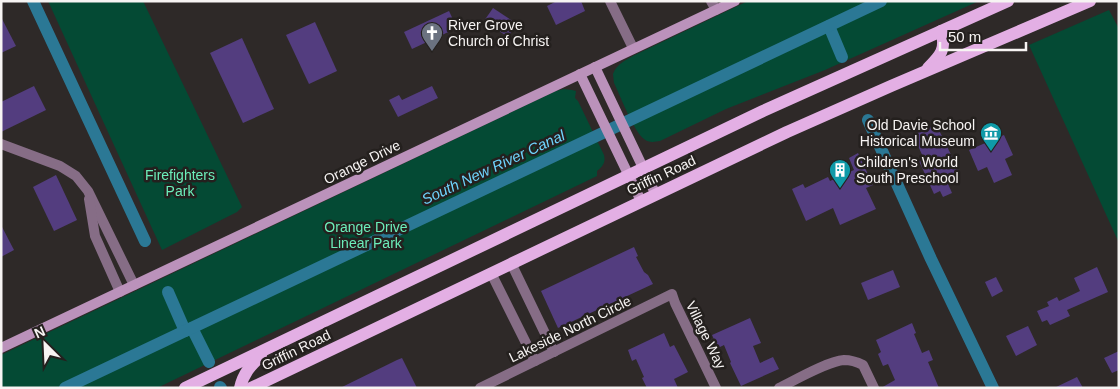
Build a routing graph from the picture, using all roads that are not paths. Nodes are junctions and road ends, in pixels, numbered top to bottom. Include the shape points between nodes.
1 (610, 1) edge
2 (735, 1) edge
3 (1008, 1) edge
4 (1090, 1) edge
5 (714, 6) edge
6 (1068, 6) edge
7 (941, 31) junction
8 (634, 48) junction
9 (595, 67) junction
10 (924, 72) junction
11 (580, 74) junction
12 (1, 144) edge
13 (643, 168) junction
14 (629, 176) junction
15 (88, 191) junction
16 (656, 194) junction
17 (641, 201) junction
18 (511, 263) junction
19 (491, 273) junction
20 (134, 285) junction
21 (120, 292) junction
22 (672, 294) joint
23 (272, 346) junction
24 (1, 348) edge
25 (554, 352) junction
26 (535, 361) junction
27 (214, 381) edge
28 (185, 388) edge
29 (240, 388) edge
30 (251, 388) edge
31 (480, 388) edge
32 (716, 388) edge
33 (779, 388) edge
34 (874, 388) edge

1 - 8 street
2 - 5 street, Orange Drive
3 - 7 main road, Griffin Road
4 - 6 main road, Griffin Road
5 - 8 street, Orange Drive
6 - 10 main road, Griffin Road
7 - 10 main road via 942,49
7 - 13 main road, Griffin Road
8 - 9 street, Orange Drive
9 - 11 street, Orange Drive
9 - 13 street
10 - 16 main road, Griffin Road
11 - 14 street
11 - 20 street, Orange Drive
12 - 15 street via 69,170
13 - 14 main road, Griffin Road
13 - 16 street
14 - 17 street
14 - 23 main road, Griffin Road
15 - 20 street
15 - 21 street via 95,236
16 - 17 main road, Griffin Road
17 - 18 main road, Griffin Road
18 - 19 main road, Griffin Road
18 - 25 street
19 - 26 street
19 - 30 main road, Griffin Road
20 - 21 street, Orange Drive
21 - 24 street, Orange Drive
22 - 25 street, Lakeside North Circle
22 - 32 street, Village Way
23 - 27 main road, Griffin Road
23 - 29 main road via 250,366
25 - 26 street, Lakeside North Circle
26 - 31 street, Lakeside North Circle
27 - 28 main road, Griffin Road
33 - 34 street via 842,360 863,365

